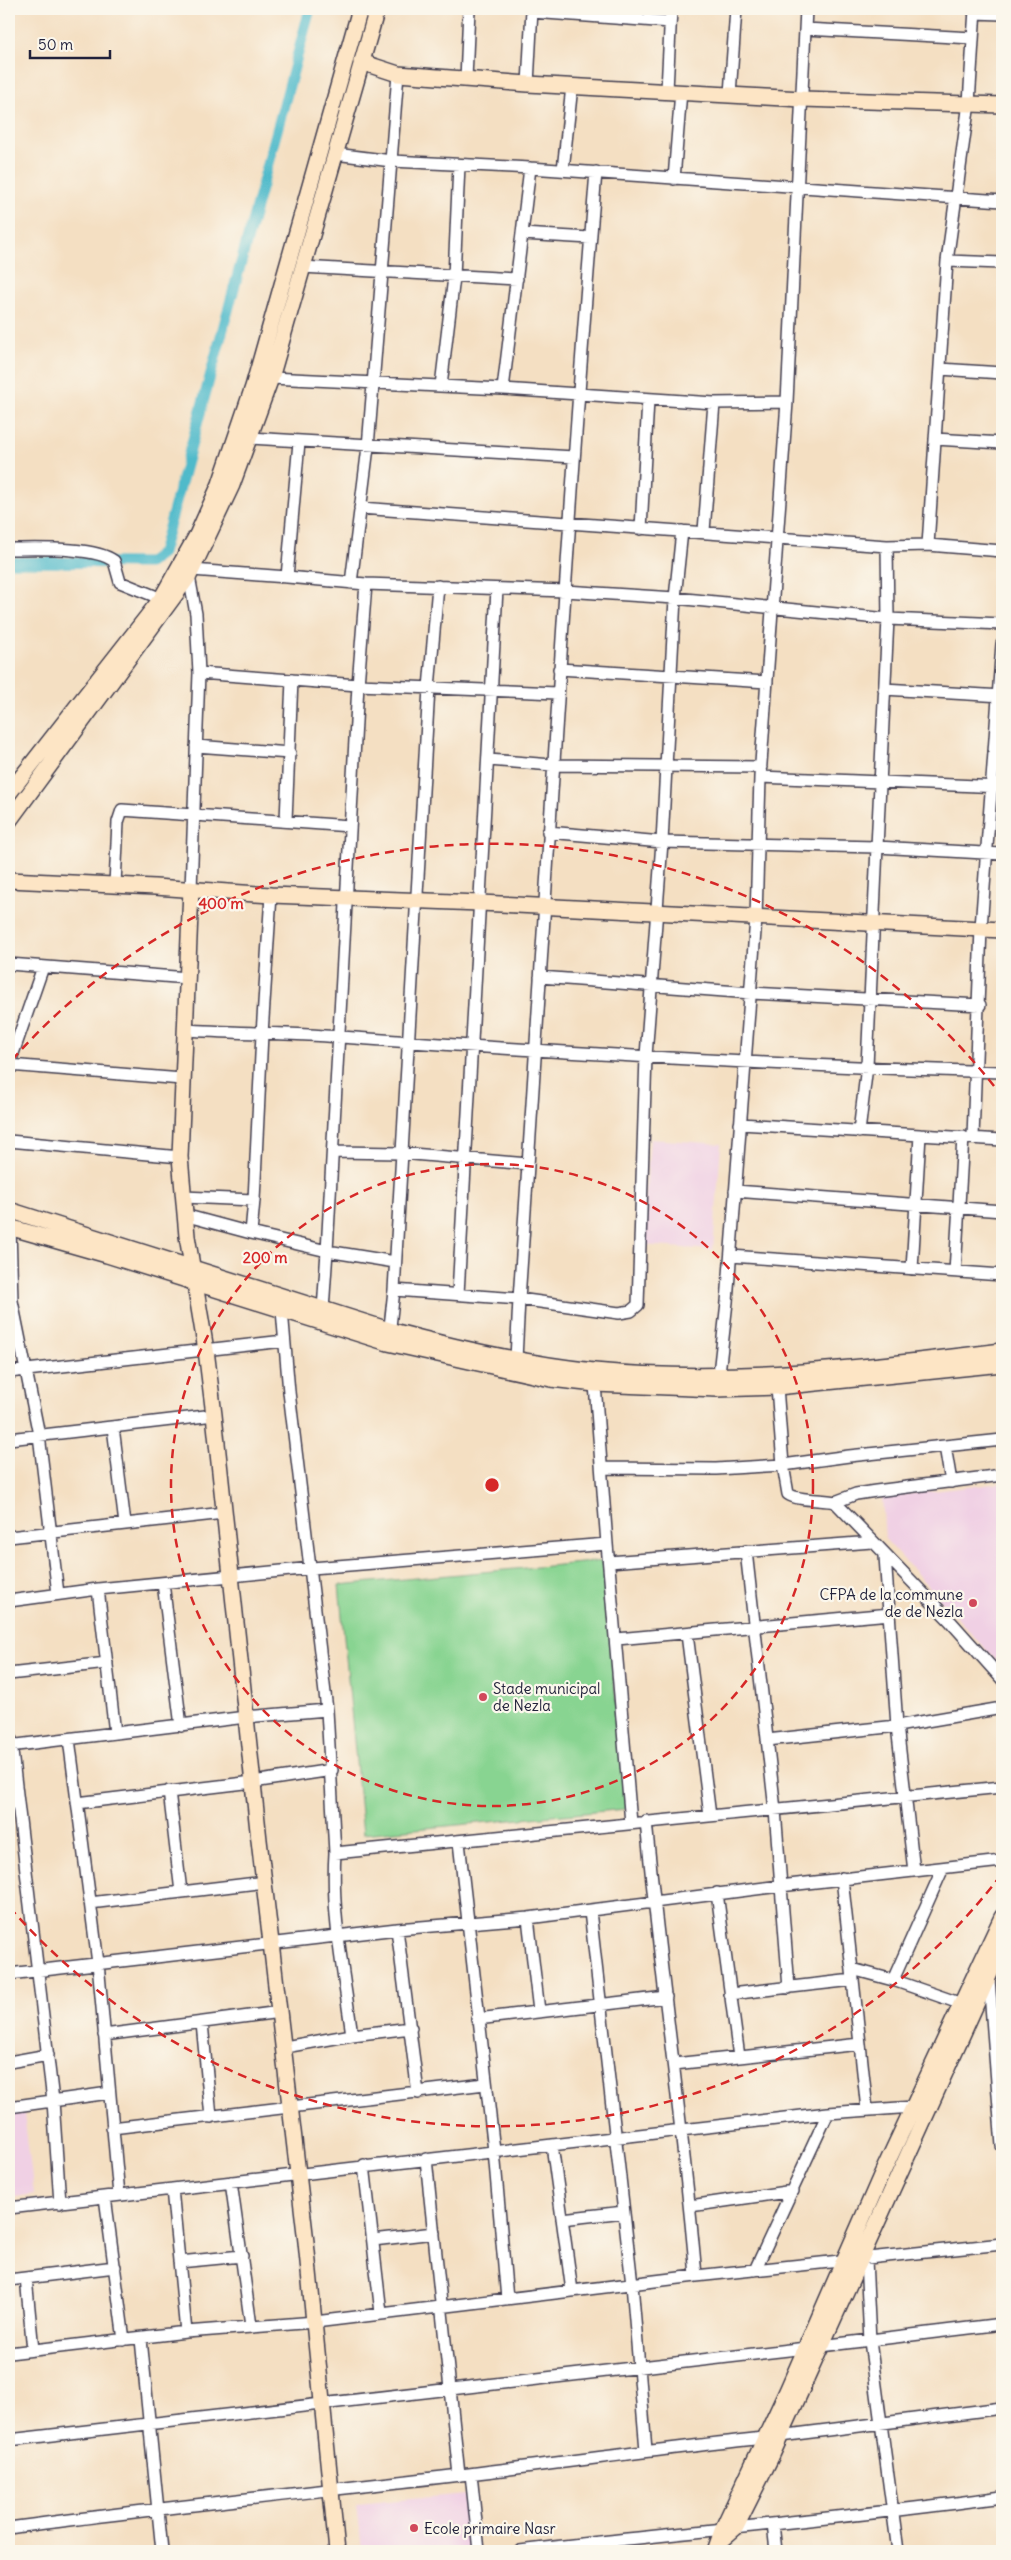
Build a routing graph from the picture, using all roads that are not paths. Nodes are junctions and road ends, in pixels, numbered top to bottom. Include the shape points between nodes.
1 (360, 9) edge
2 (377, 9) edge
3 (469, 9) edge
4 (671, 9) edge
5 (736, 9) edge
6 (806, 9) edge
7 (532, 11) edge
8 (974, 11) edge
9 (1002, 14) edge
10 (670, 22) junction
11 (805, 29) junction
12 (973, 38) junction
13 (361, 62) junction
14 (398, 74) junction
15 (466, 79) junction
16 (528, 84) junction
17 (572, 86) junction
18 (674, 91) junction
19 (730, 94) junction
20 (802, 99) junction
21 (970, 103) junction
22 (1002, 105) edge
23 (335, 154) junction
24 (392, 161) junction
25 (459, 165) junction
26 (530, 168) junction
27 (563, 170) junction
28 (596, 172) junction
29 (674, 179) junction
30 (798, 186) junction
31 (956, 198) junction
32 (1002, 201) edge
33 (522, 234) junction
34 (590, 238) junction
35 (947, 261) junction
36 (1002, 263) edge
37 (302, 268) junction
38 (382, 273) junction
39 (454, 277) junction
40 (517, 279) junction
41 (940, 369) junction
42 (1002, 373) edge
43 (271, 378) junction
44 (374, 384) junction
45 (441, 386) junction
46 (503, 388) junction
47 (577, 395) junction
48 (648, 400) junction
49 (787, 402) junction
50 (714, 403) junction
51 (250, 438) junction
52 (935, 439) junction
53 (299, 442) junction
54 (1002, 443) edge
55 (368, 447) junction
56 (574, 457) junction
57 (360, 508) junction
58 (569, 524) junction
59 (641, 529) junction
60 (682, 531) junction
61 (704, 532) junction
62 (777, 536) junction
63 (928, 545) junction
64 (887, 546) junction
65 (9, 549) edge
66 (1002, 551) edge
67 (191, 573) junction
68 (287, 577) junction
69 (351, 583) junction
70 (366, 584) junction
71 (438, 586) junction
72 (497, 590) junction
73 (566, 591) junction
74 (675, 598) junction
75 (166, 600) junction
76 (771, 606) junction
77 (888, 619) junction
78 (1002, 624) edge
79 (1002, 644) edge
80 (559, 669) junction
81 (199, 673) junction
82 (670, 677) junction
83 (292, 680) junction
84 (767, 682) junction
85 (358, 685) junction
86 (429, 688) junction
87 (492, 689) junction
88 (884, 689) junction
89 (557, 693) junction
90 (1000, 696) edge
91 (196, 746) junction
92 (290, 753) junction
93 (489, 760) junction
94 (552, 765) junction
95 (666, 765) junction
96 (761, 772) junction
97 (880, 782) junction
98 (997, 786) edge
99 (9, 793) edge
100 (194, 816) junction
101 (286, 820) junction
102 (9, 821) edge
103 (350, 826) junction
104 (548, 832) junction
105 (662, 842) junction
106 (758, 845) junction
107 (878, 847) junction
108 (987, 853) junction
109 (1002, 854) edge
110 (9, 880) edge
111 (115, 884) junction
112 (191, 889) junction
113 (271, 895) junction
114 (348, 898) junction
115 (417, 900) junction
116 (480, 903) junction
117 (544, 906) junction
118 (657, 913) junction
119 (756, 918) junction
120 (872, 924) junction
121 (982, 928) junction
122 (1002, 930) edge
123 (9, 964) edge
124 (43, 967) junction
125 (188, 978) junction
126 (540, 978) junction
127 (650, 986) junction
128 (750, 993) junction
129 (869, 999) junction
130 (980, 1005) junction
131 (185, 1030) junction
132 (262, 1034) junction
133 (340, 1037) junction
134 (408, 1043) junction
135 (470, 1046) junction
136 (537, 1050) junction
137 (646, 1056) junction
138 (746, 1060) junction
139 (9, 1065) edge
140 (867, 1066) junction
141 (977, 1071) junction
142 (1002, 1072) edge
143 (182, 1079) junction
144 (740, 1124) junction
145 (859, 1132) junction
146 (920, 1135) junction
147 (968, 1137) junction
148 (1002, 1140) edge
149 (9, 1141) edge
150 (334, 1152) junction
151 (401, 1153) junction
152 (180, 1158) junction
153 (465, 1160) junction
154 (528, 1164) junction
155 (735, 1191) junction
156 (183, 1197) junction
157 (254, 1200) junction
158 (916, 1204) junction
159 (959, 1208) junction
160 (9, 1210) edge
161 (1002, 1210) edge
162 (184, 1215) junction
163 (9, 1227) edge
164 (251, 1232) junction
165 (327, 1251) junction
166 (731, 1256) junction
167 (395, 1262) junction
168 (192, 1267) junction
169 (912, 1269) junction
170 (955, 1272) junction
171 (1002, 1275) edge
172 (195, 1283) junction
173 (394, 1290) junction
174 (458, 1294) junction
175 (519, 1299) junction
176 (10, 1301) edge
177 (282, 1310) junction
178 (324, 1310) junction
179 (389, 1337) junction
180 (284, 1342) junction
181 (206, 1350) junction
182 (1002, 1351) edge
183 (516, 1359) junction
184 (1002, 1364) edge
185 (27, 1370) junction
186 (9, 1372) edge
187 (718, 1382) junction
188 (595, 1384) junction
189 (777, 1387) junction
190 (214, 1415) junction
191 (113, 1427) junction
192 (40, 1435) junction
193 (9, 1439) edge
194 (1002, 1440) edge
195 (945, 1446) junction
196 (783, 1465) junction
197 (602, 1468) junction
198 (1002, 1475) edge
199 (950, 1482) junction
200 (835, 1502) junction
201 (224, 1513) junction
202 (125, 1524) junction
203 (52, 1533) junction
204 (9, 1537) edge
205 (872, 1542) junction
206 (607, 1544) junction
207 (746, 1551) junction
208 (885, 1556) junction
209 (609, 1562) junction
210 (312, 1568) junction
211 (230, 1578) junction
212 (163, 1583) junction
213 (98, 1589) junction
214 (58, 1594) junction
215 (9, 1601) edge
216 (890, 1614) junction
217 (754, 1626) junction
218 (687, 1634) junction
219 (617, 1639) junction
220 (107, 1663) junction
221 (9, 1674) edge
222 (1002, 1679) edge
223 (1002, 1708) edge
224 (328, 1710) junction
225 (246, 1717) junction
226 (9, 1726) edge
227 (181, 1726) junction
228 (898, 1726) junction
229 (115, 1733) junction
230 (69, 1738) junction
231 (767, 1740) junction
232 (10, 1746) edge
233 (332, 1770) junction
234 (253, 1782) junction
235 (1002, 1787) edge
236 (169, 1791) junction
237 (905, 1797) junction
238 (77, 1803) junction
239 (775, 1810) junction
240 (710, 1816) junction
241 (646, 1821) junction
242 (631, 1823) junction
243 (459, 1842) junction
244 (335, 1852) junction
245 (1002, 1861) edge
246 (943, 1868) junction
247 (914, 1871) junction
248 (842, 1878) junction
249 (265, 1882) junction
250 (780, 1886) junction
251 (181, 1892) junction
252 (717, 1893) junction
253 (654, 1901) junction
254 (90, 1904) junction
255 (590, 1911) junction
256 (1002, 1917) edge
257 (528, 1918) junction
258 (467, 1922) junction
259 (397, 1929) junction
260 (338, 1937) junction
261 (271, 1945) junction
262 (1002, 1947) edge
263 (98, 1963) junction
264 (38, 1971) junction
265 (9, 1974) edge
266 (853, 1975) junction
267 (988, 1977) junction
268 (893, 1980) junction
269 (789, 1988) junction
270 (730, 1994) junction
271 (666, 1996) junction
272 (601, 2004) junction
273 (962, 2004) junction
274 (539, 2011) junction
275 (280, 2012) junction
276 (477, 2019) junction
277 (202, 2023) junction
278 (411, 2028) junction
279 (104, 2034) junction
280 (352, 2035) junction
281 (860, 2044) junction
282 (284, 2047) junction
283 (48, 2056) junction
284 (739, 2057) junction
285 (9, 2062) edge
286 (674, 2064) junction
287 (485, 2084) junction
288 (109, 2093) junction
289 (418, 2093) junction
290 (53, 2101) junction
291 (291, 2106) junction
292 (9, 2107) edge
293 (913, 2107) junction
294 (867, 2110) junction
295 (828, 2113) junction
296 (211, 2117) junction
297 (112, 2128) junction
298 (682, 2132) junction
299 (616, 2137) junction
300 (552, 2145) junction
301 (1002, 2146) edge
302 (494, 2151) junction
303 (426, 2159) junction
304 (364, 2165) junction
305 (298, 2174) junction
306 (231, 2182) junction
307 (172, 2189) junction
308 (793, 2191) junction
309 (119, 2195) junction
310 (105, 2197) junction
311 (60, 2203) junction
312 (690, 2206) junction
313 (9, 2208) edge
314 (624, 2212) junction
315 (562, 2219) junction
316 (434, 2233) junction
317 (373, 2240) junction
318 (1002, 2244) edge
319 (242, 2256) junction
320 (856, 2261) junction
321 (179, 2262) junction
322 (115, 2267) junction
323 (755, 2270) junction
324 (696, 2276) junction
325 (26, 2278) junction
326 (9, 2280) edge
327 (632, 2284) junction
328 (572, 2291) junction
329 (507, 2299) junction
330 (441, 2306) junction
331 (381, 2313) junction
332 (315, 2322) junction
333 (1002, 2324) edge
334 (251, 2326) junction
335 (186, 2332) junction
336 (141, 2338) junction
337 (124, 2340) junction
338 (870, 2341) junction
339 (821, 2346) junction
340 (806, 2348) junction
341 (33, 2350) junction
342 (9, 2353) edge
343 (640, 2367) junction
344 (449, 2390) junction
345 (323, 2402) junction
346 (1002, 2408) edge
347 (880, 2422) junction
348 (148, 2423) junction
349 (772, 2437) junction
350 (9, 2440) edge
351 (646, 2450) junction
352 (465, 2474) junction
353 (331, 2489) junction
354 (1002, 2497) edge
355 (157, 2507) junction
356 (892, 2512) junction
357 (773, 2524) junction
358 (9, 2528) edge
359 (724, 2537) edge
360 (162, 2551) edge
361 (337, 2551) edge
362 (479, 2551) edge
363 (520, 2551) edge
364 (776, 2551) edge
365 (898, 2551) edge

1 - 75 street via 253,387 220,484
2 - 13 street
3 - 15 street
4 - 10 street
5 - 19 street
6 - 11 street
7 - 10 street
7 - 16 street
8 - 9 street
8 - 12 street
10 - 18 street
11 - 12 street
11 - 20 street
12 - 21 street
13 - 14 street
13 - 23 street
14 - 15 street
14 - 24 street
15 - 16 street
16 - 17 street
17 - 18 street
17 - 27 street
18 - 19 street
18 - 29 street
19 - 20 street
20 - 21 street
20 - 30 street
21 - 22 street
21 - 31 street
23 - 24 street
23 - 37 street
24 - 25 street
24 - 38 street
25 - 26 street
25 - 39 street
26 - 27 street
26 - 33 street
27 - 28 street
28 - 29 street
28 - 34 street
29 - 30 street
30 - 31 street
30 - 49 street
31 - 32 street
31 - 35 street
33 - 34 street
33 - 40 street
34 - 47 street
35 - 36 street
35 - 41 street
37 - 38 street
37 - 43 street
38 - 39 street
38 - 44 street
39 - 40 street
39 - 45 street
40 - 46 street
41 - 42 street
41 - 52 street
43 - 44 street
43 - 51 street
44 - 45 street
44 - 55 street
45 - 46 street
46 - 47 street
47 - 48 street
47 - 56 street
48 - 50 street
48 - 59 street
49 - 50 street
49 - 62 street
50 - 61 street
51 - 53 street
51 - 67 street
52 - 54 street
52 - 63 street
53 - 55 street
53 - 68 street
55 - 56 street
55 - 57 street
56 - 58 street
57 - 58 street
57 - 69 street
58 - 59 street
58 - 73 street
59 - 60 street
60 - 61 street
60 - 74 street
61 - 62 street
62 - 64 street
62 - 76 street
63 - 64 street
63 - 66 street
64 - 77 street
65 - 75 street via 71,550 106,556 114,561 123,584
67 - 68 street
67 - 75 street
67 - 81 street
68 - 69 street
69 - 70 street
70 - 71 street
70 - 85 street
71 - 72 street
71 - 86 street
72 - 73 street
72 - 87 street
73 - 74 street
73 - 80 street
74 - 76 street
74 - 82 street
75 - 99 street
75 - 102 street
76 - 77 street
76 - 84 street
77 - 78 street
77 - 88 street
79 - 90 street
80 - 82 street
80 - 89 street
81 - 83 street
81 - 91 street
82 - 84 street
82 - 95 street
83 - 85 street
83 - 92 street
84 - 96 street
85 - 86 street
85 - 103 street
86 - 87 street
86 - 115 street
87 - 89 street
87 - 93 street
88 - 90 street
88 - 97 street
89 - 94 street
90 - 98 street
91 - 92 street
91 - 100 street
92 - 101 street
93 - 94 street
93 - 116 street
94 - 95 street
94 - 104 street
95 - 96 street
95 - 105 street
96 - 97 street
96 - 106 street
97 - 98 street
97 - 107 street
98 - 108 street
100 - 101 street
100 - 111 street via 122,810 118,822
100 - 112 street
101 - 103 street
103 - 114 street
104 - 105 street
104 - 117 street
105 - 106 street
105 - 118 street
106 - 107 street
106 - 119 street
107 - 108 street
107 - 120 street
108 - 109 street
108 - 121 street
110 - 111 street
111 - 112 street
112 - 113 street
112 - 125 street
113 - 114 street
113 - 132 street
114 - 115 street
114 - 133 street
115 - 116 street
115 - 134 street
116 - 117 street
116 - 135 street
117 - 118 street
117 - 126 street
118 - 119 street
118 - 127 street
119 - 120 street
119 - 128 street
120 - 121 street
120 - 129 street
121 - 122 street
121 - 130 street
123 - 124 street
124 - 125 street
124 - 139 street
125 - 131 street
126 - 127 street
126 - 136 street
127 - 128 street
127 - 137 street
128 - 129 street
128 - 138 street
129 - 130 street
129 - 140 street
130 - 141 street
131 - 132 street
131 - 143 street
132 - 133 street
132 - 157 street
133 - 134 street
133 - 150 street
134 - 135 street
134 - 151 street
135 - 136 street
135 - 153 street
136 - 137 street
136 - 154 street
137 - 138 street
137 - 175 street via 638,1305 631,1311 619,1312
138 - 140 street
138 - 144 street
139 - 143 street
140 - 141 street
140 - 145 street
141 - 142 street
141 - 147 street
143 - 152 street
144 - 145 street
144 - 155 street
145 - 146 street
146 - 147 street
146 - 158 street
147 - 148 street
147 - 159 street
149 - 152 street
150 - 151 street
150 - 165 street
151 - 153 street
151 - 167 street
152 - 156 street
153 - 154 street
153 - 174 street
154 - 175 street
155 - 158 street
155 - 166 street
156 - 157 street
156 - 162 street
157 - 164 street
158 - 159 street
158 - 169 street
159 - 161 street
159 - 170 street
160 - 168 street
162 - 164 street
162 - 168 street
163 - 172 street
163 - 176 street
164 - 165 street
165 - 167 street
165 - 178 street
166 - 169 street
166 - 187 street
167 - 173 street
168 - 172 street
168 - 178 street
169 - 170 street
170 - 171 street
172 - 177 street
172 - 181 street
173 - 174 street
173 - 179 street
174 - 175 street
175 - 183 street
176 - 185 street
177 - 179 street
177 - 180 street
178 - 179 street
179 - 183 street
179 - 188 street via 551,1378
180 - 181 street
180 - 210 street
181 - 185 street
181 - 190 street
182 - 187 street
183 - 187 street via 593,1371
184 - 189 street
185 - 186 street
185 - 192 street
187 - 188 street
187 - 189 street
188 - 197 street
189 - 196 street
190 - 191 street
190 - 201 street
191 - 192 street
191 - 202 street
192 - 193 street
192 - 203 street
194 - 195 street
195 - 196 street
195 - 199 street
196 - 197 street
196 - 200 street via 788,1494
197 - 206 street
198 - 199 street
199 - 200 street via 856,1494
200 - 205 street
201 - 202 street
201 - 211 street
202 - 203 street
203 - 204 street
203 - 214 street
205 - 207 street
205 - 208 street
206 - 209 street
206 - 210 street
207 - 209 street
207 - 217 street
208 - 216 street
208 - 222 street
209 - 219 street
210 - 211 street
210 - 224 street
211 - 212 street
211 - 225 street
212 - 213 street
212 - 227 street
213 - 214 street
213 - 220 street
214 - 215 street
216 - 217 street
216 - 228 street
217 - 218 street
217 - 231 street
218 - 219 street
218 - 240 street
219 - 242 street
220 - 221 street
220 - 229 street
223 - 228 street
224 - 225 street
224 - 233 street
225 - 227 street
225 - 234 street
226 - 232 street
227 - 229 street
228 - 231 street
228 - 237 street
229 - 230 street
230 - 232 street
230 - 238 street
231 - 239 street
232 - 264 street
233 - 234 street
233 - 244 street
234 - 236 street
234 - 249 street
235 - 237 street
236 - 238 street
236 - 251 street
237 - 239 street
237 - 247 street
238 - 254 street
239 - 240 street
239 - 250 street
240 - 241 street
241 - 242 street
241 - 253 street
242 - 243 street
243 - 244 street
243 - 258 street
244 - 260 street
245 - 246 street
246 - 247 street
246 - 268 street
247 - 248 street
248 - 250 street
248 - 266 street
249 - 251 street
249 - 261 street
250 - 252 street
250 - 269 street
251 - 254 street
252 - 253 street
252 - 270 street
253 - 255 street
253 - 271 street
254 - 263 street
255 - 257 street
255 - 272 street
256 - 273 street
257 - 258 street
257 - 274 street
258 - 259 street
258 - 276 street
259 - 260 street
259 - 278 street
260 - 261 street
260 - 280 street
261 - 263 street
261 - 275 street
262 - 267 street
263 - 264 street
263 - 279 street
264 - 265 street
264 - 283 street
266 - 268 street
266 - 269 street
266 - 281 street
267 - 301 street
267 - 320 street
268 - 273 street
269 - 270 street
270 - 284 street
271 - 272 street
271 - 286 street
272 - 274 street
272 - 299 street
273 - 293 street
274 - 276 street
275 - 277 street
275 - 282 street
276 - 287 street
277 - 279 street
277 - 296 street
278 - 280 street
278 - 289 street
279 - 288 street
280 - 282 street
281 - 284 street
281 - 294 street
282 - 291 street
283 - 285 street
283 - 290 street
284 - 286 street
286 - 298 street
287 - 289 street
287 - 302 street
288 - 290 street
288 - 297 street
289 - 291 street
290 - 292 street
290 - 311 street
291 - 296 street
291 - 305 street
293 - 294 street
293 - 320 street
294 - 295 street
295 - 298 street
295 - 308 street
296 - 297 street
297 - 309 street
298 - 299 street
298 - 312 street
299 - 300 street
299 - 314 street
300 - 302 street
300 - 315 street
302 - 303 street
302 - 329 street
303 - 304 street
303 - 316 street
304 - 305 street
304 - 317 street
305 - 306 street
305 - 332 street
306 - 307 street
306 - 319 street
307 - 309 street
307 - 321 street
308 - 312 street
308 - 323 street
309 - 310 street
310 - 311 street
310 - 322 street
311 - 313 street
312 - 324 street
314 - 315 street
314 - 327 street
315 - 328 street
316 - 317 street
316 - 330 street
317 - 331 street
318 - 320 street
319 - 321 street
319 - 334 street
320 - 323 street
320 - 338 street
320 - 339 street
320 - 340 street
321 - 335 street
322 - 325 street
322 - 337 street
323 - 324 street
324 - 327 street
325 - 326 street
325 - 341 street
327 - 328 street
327 - 343 street
328 - 329 street
329 - 330 street
330 - 331 street
330 - 344 street
331 - 332 street
332 - 334 street
332 - 345 street
333 - 338 street
334 - 335 street
335 - 336 street
336 - 337 street
336 - 348 street
337 - 341 street
338 - 339 street
338 - 347 street
339 - 349 street
340 - 343 street
340 - 349 street
341 - 342 street
343 - 344 street
343 - 351 street
344 - 345 street
344 - 352 street
345 - 348 street
345 - 353 street
346 - 347 street
347 - 349 street
347 - 356 street
348 - 350 street
348 - 355 street
349 - 351 street
349 - 359 street
351 - 352 street
352 - 353 street
352 - 362 street
353 - 355 street
353 - 361 street
354 - 356 street
355 - 358 street
355 - 360 street
356 - 357 street
356 - 365 street
357 - 359 street
357 - 364 street
359 - 363 street

